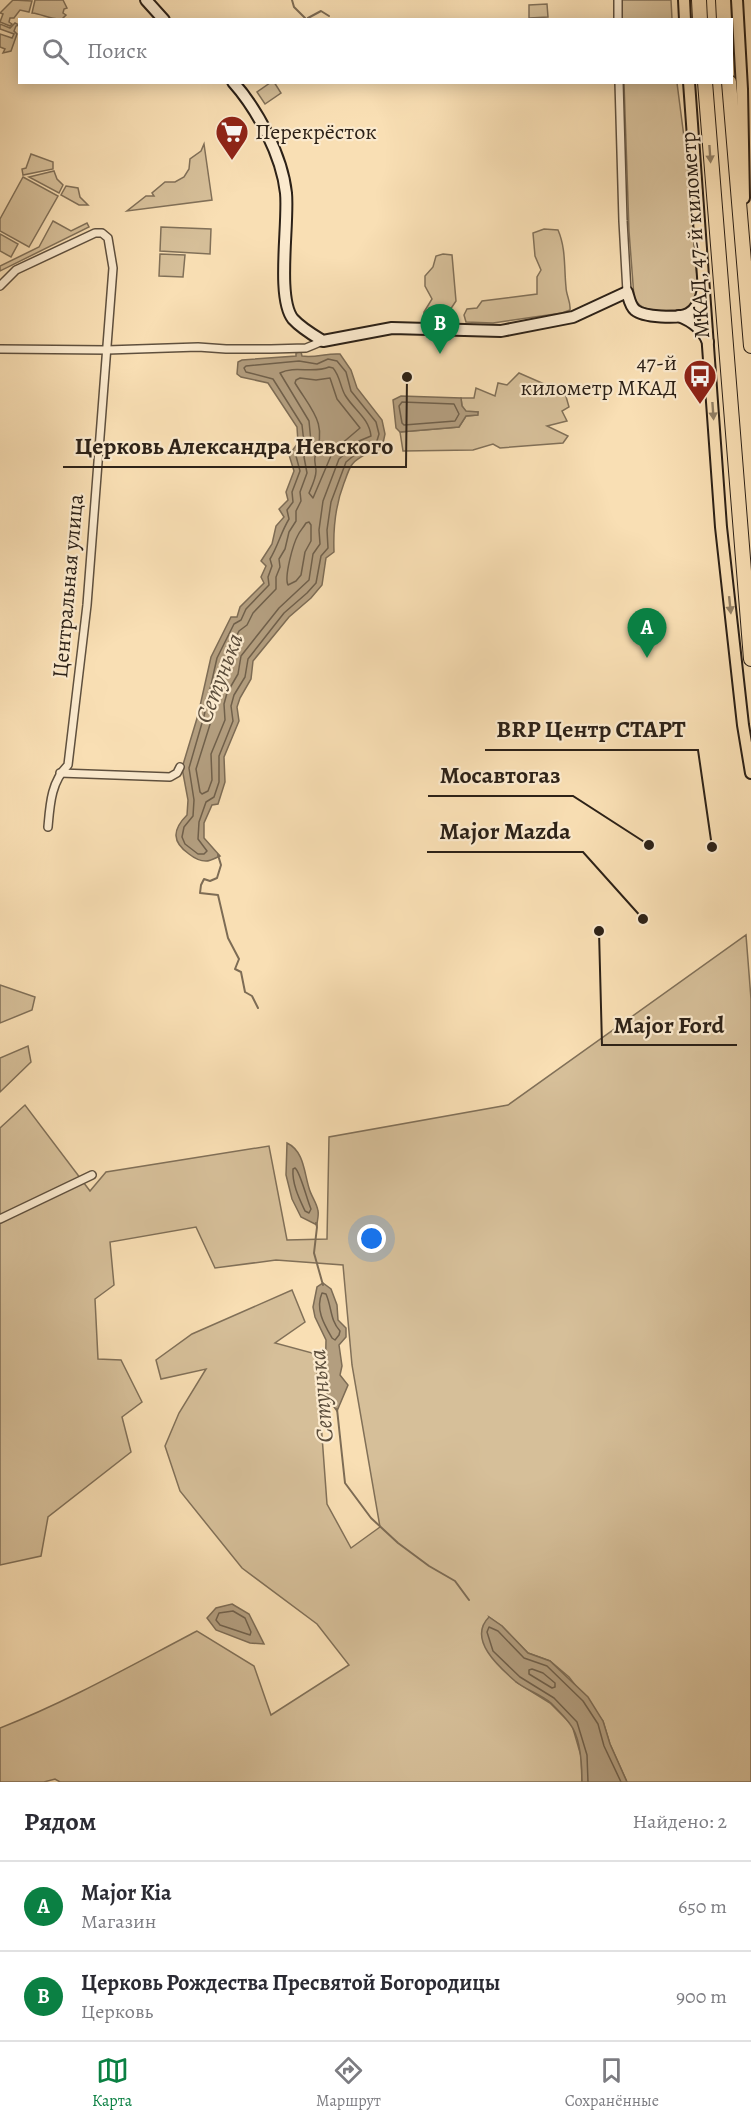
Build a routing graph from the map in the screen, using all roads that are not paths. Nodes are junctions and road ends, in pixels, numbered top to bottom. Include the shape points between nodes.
1 (146, 0) edge
2 (618, 0) edge
3 (684, 0) edge
4 (699, 0) edge
5 (723, 0) edge
6 (736, 0) edge
7 (162, 18) edge
8 (618, 18) edge
9 (685, 18) edge
10 (700, 18) edge
11 (724, 18) edge
12 (234, 84) edge
13 (619, 84) edge
14 (689, 84) edge
15 (729, 84) edge
16 (705, 89) edge
17 (743, 249) junction
18 (0, 286) edge
19 (704, 288) junction
20 (627, 292) junction
21 (678, 316) junction
22 (322, 341) junction
23 (708, 342) junction
24 (751, 346) edge
25 (0, 349) edge
26 (107, 350) junction
27 (751, 658) edge
28 (180, 767) dead end
29 (60, 773) junction
30 (751, 773) edge
31 (48, 827) dead end
32 (92, 1175) dead end
33 (0, 1219) edge

1 - 7 street
2 - 8 street
3 - 9 main road
4 - 10 highway
5 - 11 highway
6 - 17 main road via 743,120
12 - 22 street via 265,129 285,187 287,306 293,319
13 - 20 street
14 - 19 main road
15 - 17 highway, МКАД, 47-й километр
16 -> 27 highway, МКАД, 47-й километр
17 - 24 highway, МКАД, 47-й километр
18 - 26 street, Центральная улица via 16,270 95,233 107,236 113,268
19 - 21 street via 699,303 687,314
19 - 23 main road
20 - 21 street via 637,312
20 - 22 street via 573,317 501,331 392,328
21 - 23 street via 701,329
22 - 26 street via 306,348
23 -> 30 main road via 721,527
25 - 26 street
26 - 29 street, Центральная улица via 73,735 68,765
28 - 29 street via 170,777
29 - 31 street, Центральная улица via 53,788
32 - 33 street

